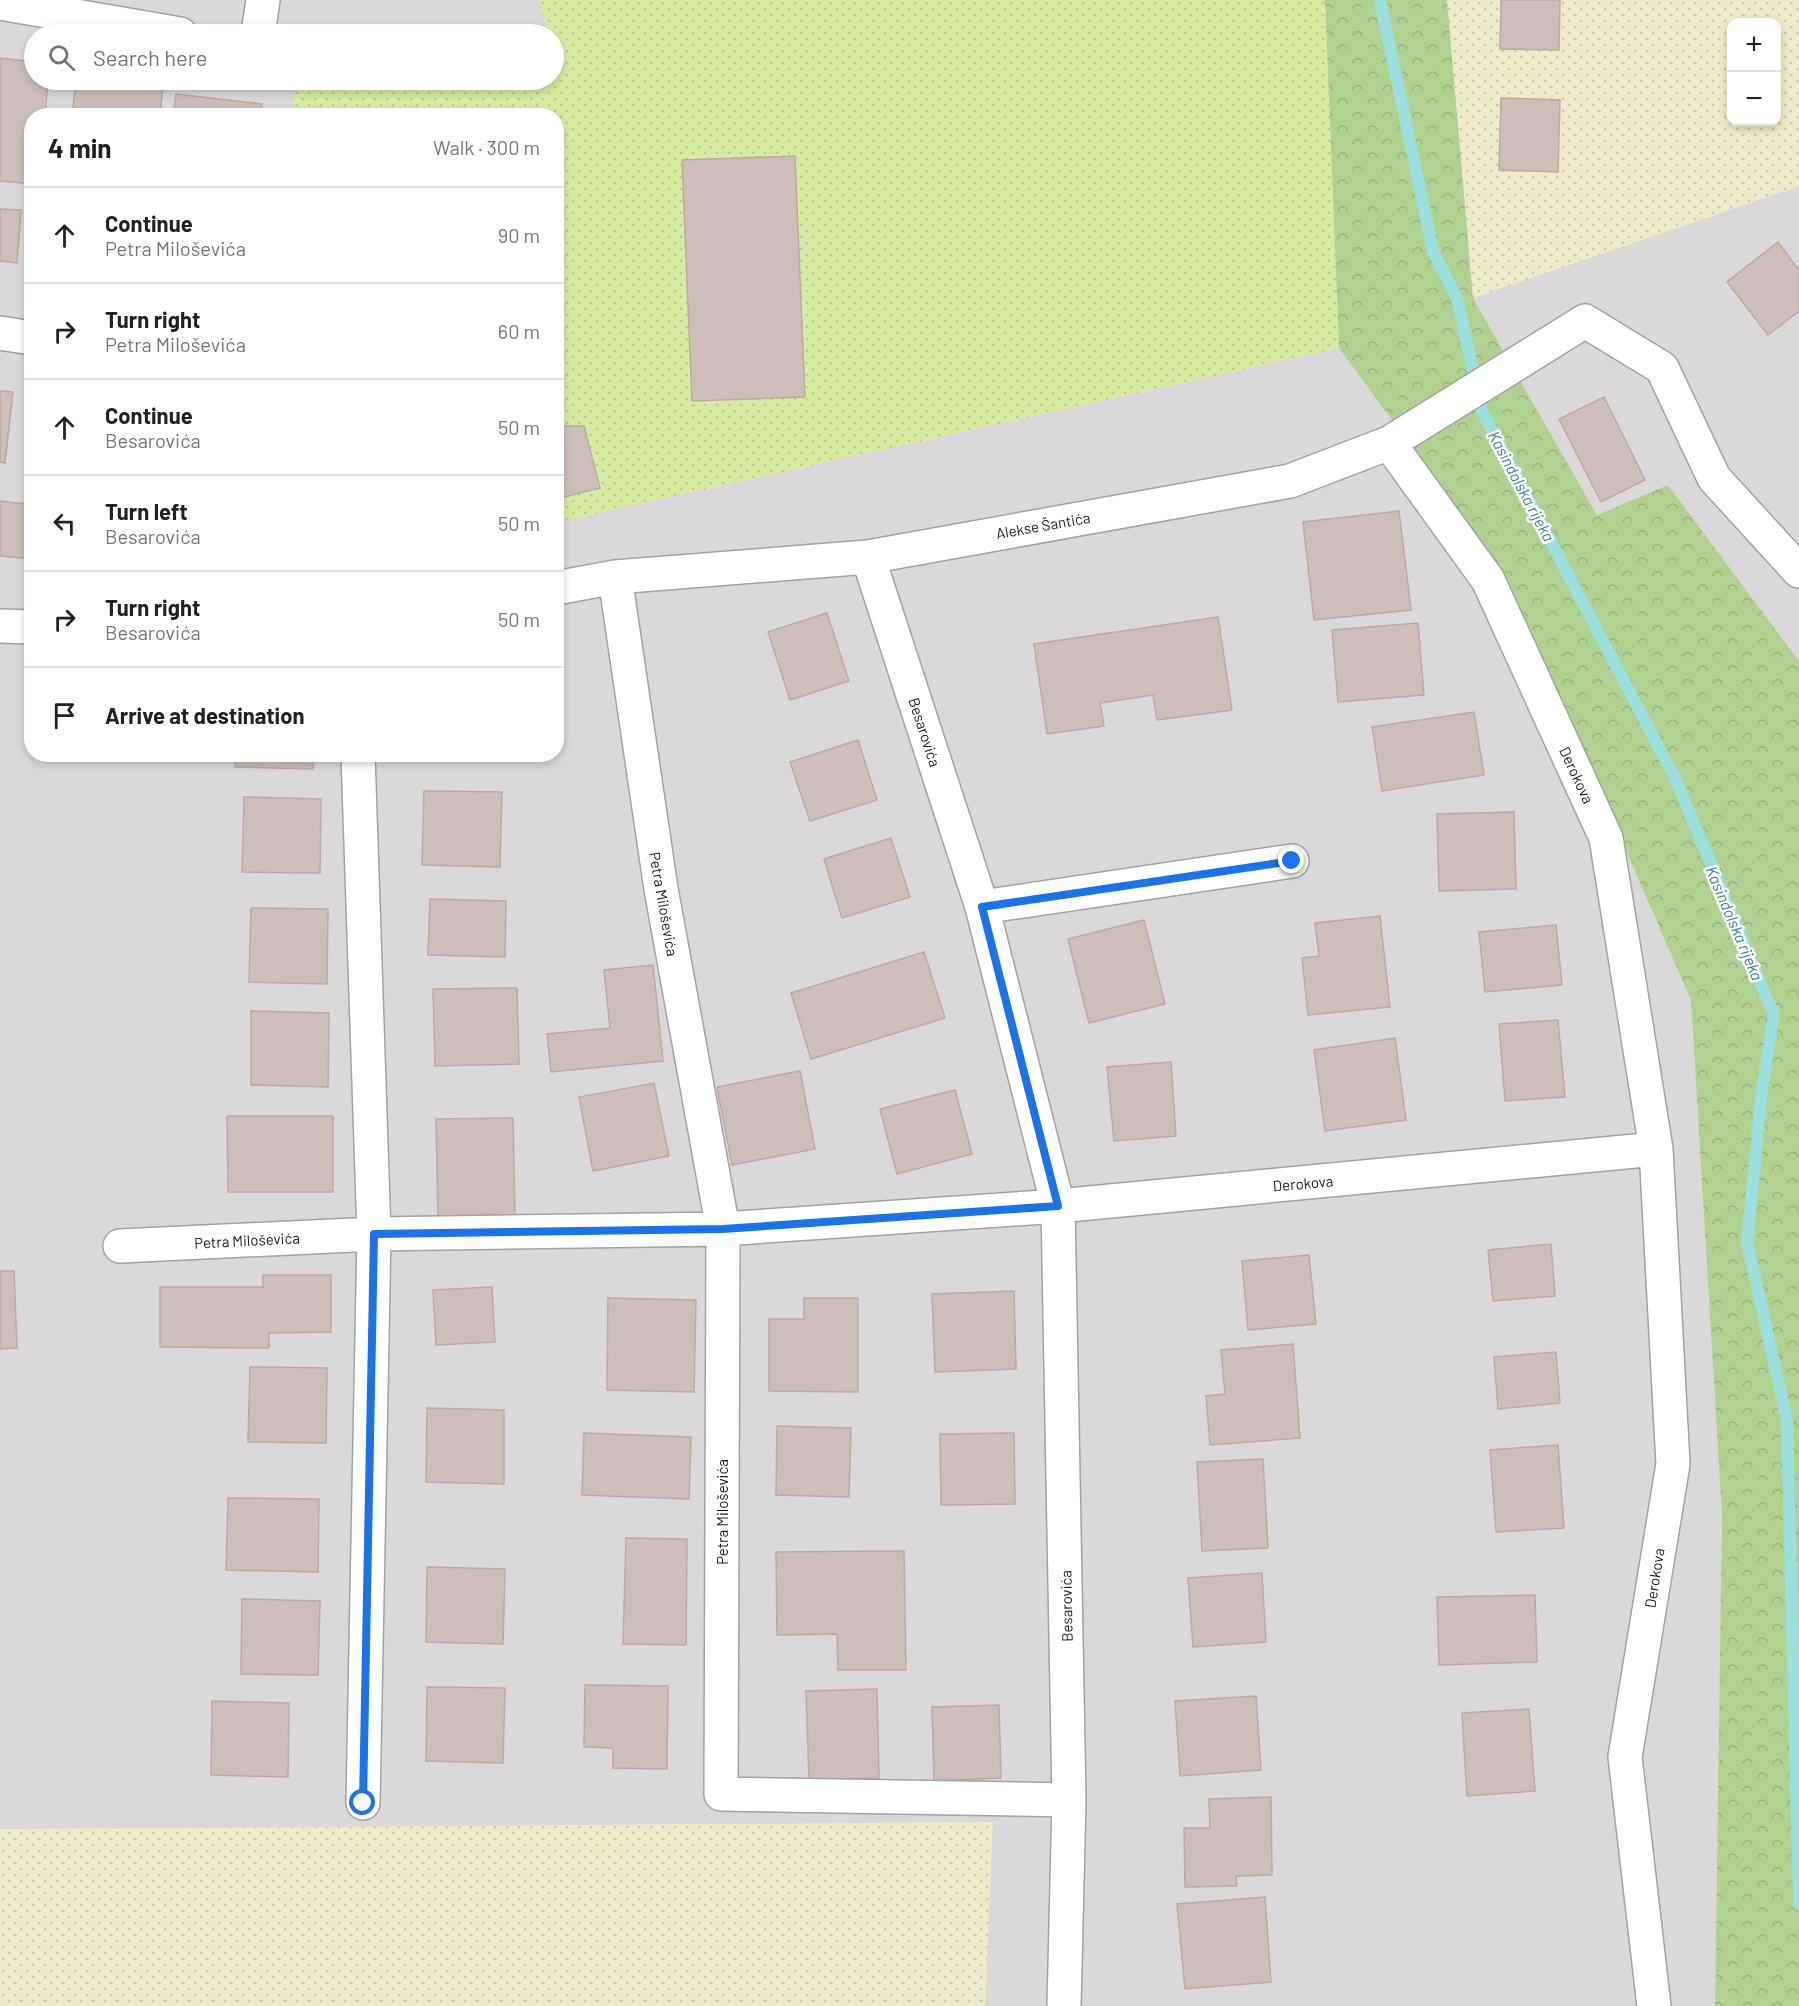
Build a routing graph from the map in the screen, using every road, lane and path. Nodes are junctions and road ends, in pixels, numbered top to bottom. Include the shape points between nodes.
1 (263, 0) edge
2 (0, 3) edge
3 (122, 24) edge
4 (259, 24) edge
5 (0, 333) edge
6 (24, 337) edge
7 (1389, 443) junction
8 (868, 557) junction
9 (1799, 571) edge
10 (615, 577) junction
11 (564, 587) edge
12 (0, 626) edge
13 (24, 627) edge
14 (358, 762) edge
15 (1292, 861) dead end
16 (982, 907) junction
17 (1656, 1149) junction
18 (1058, 1206) junction
19 (723, 1229) junction
20 (374, 1234) junction
21 (120, 1246) dead end
22 (1070, 1800) junction
23 (363, 1803) dead end
24 (1064, 2006) edge
25 (1654, 2006) edge

1 - 4 street
2 - 3 street
5 - 6 street
7 - 8 street, Alekse Šantića via 1290,481
7 - 9 street, Alekse Šantića via 1585,321 1662,368 1714,478
7 - 17 street, Derokova via 1488,580 1606,838
8 - 10 street, Alekse Šantića
8 - 16 street, Besarovića
10 - 11 street, Alekse Šantića
10 - 19 street, Petra Miloševića via 661,889
12 - 13 street
14 - 20 street
15 - 16 street
16 - 18 street, Besarovića
17 - 18 street, Derokova
17 - 25 street, Derokova via 1673,1464 1625,1757
18 - 19 street
18 - 22 street, Besarovića
19 - 20 street, Petra Miloševića
19 - 22 street, Petra Miloševića via 721,1794
20 - 21 street, Petra Miloševića
20 - 23 street
22 - 24 street, Besarovića

